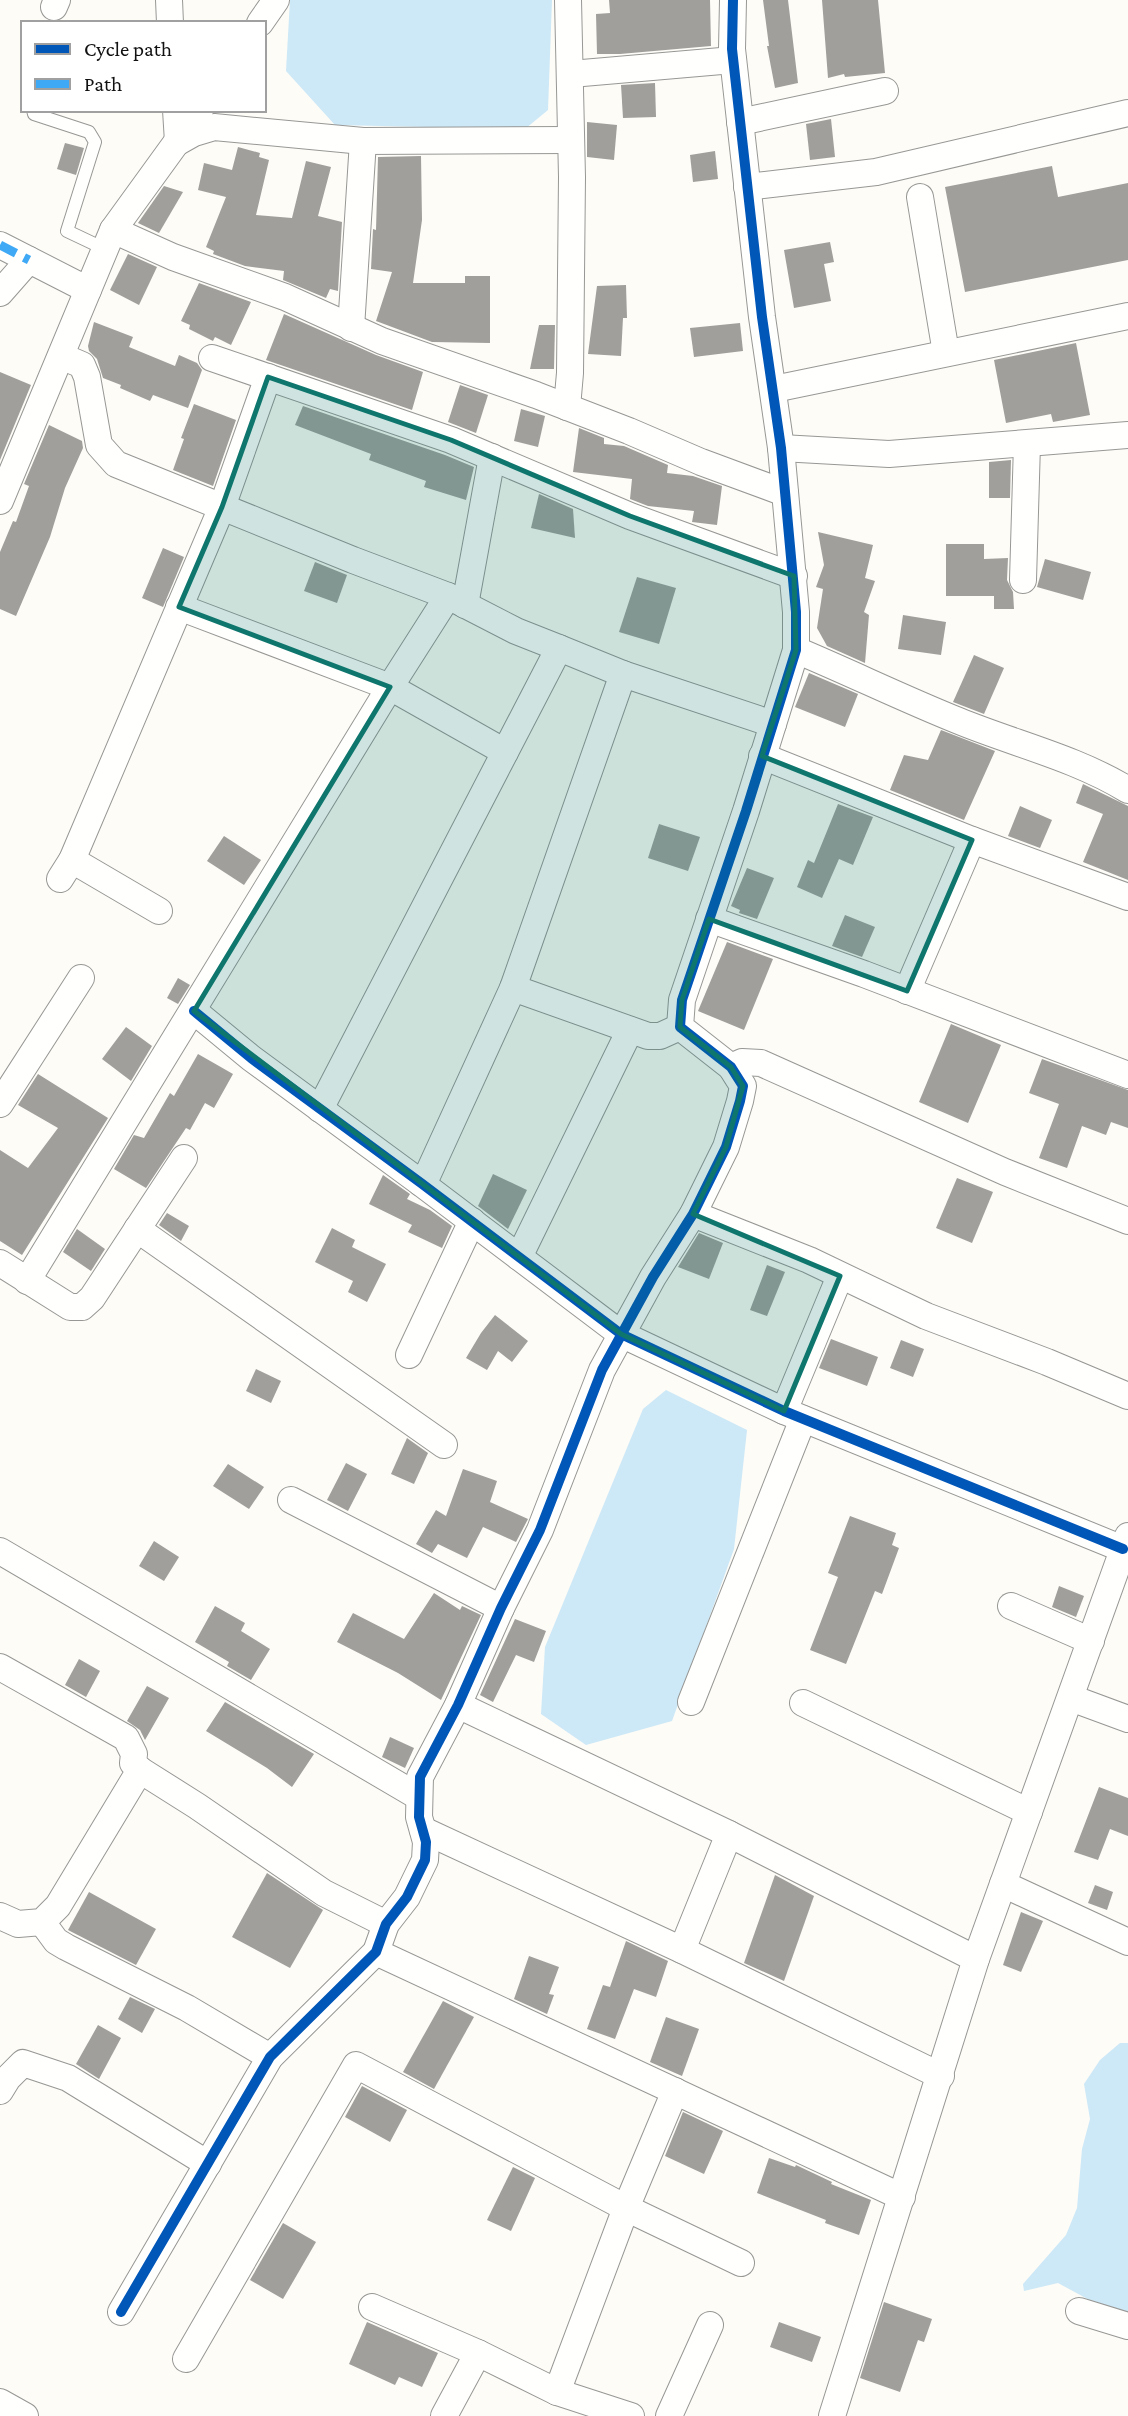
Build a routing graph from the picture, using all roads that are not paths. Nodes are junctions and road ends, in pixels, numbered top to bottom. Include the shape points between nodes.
1 (169, 0) edge
2 (276, 0) edge
3 (568, 0) edge
4 (733, 0) edge
5 (170, 21) edge
6 (261, 21) edge
7 (733, 60) junction
8 (570, 74) junction
9 (885, 91) dead end
10 (34, 112) edge
11 (176, 112) edge
12 (200, 112) edge
13 (1128, 113) edge
14 (740, 122) junction
15 (571, 140) junction
16 (363, 141) junction
17 (178, 142) junction
18 (747, 187) junction
19 (920, 197) dead end
20 (109, 239) junction
21 (0, 245) edge
22 (29, 260) junction
23 (88, 290) junction
24 (0, 293) edge
25 (1128, 316) edge
26 (351, 328) junction
27 (946, 353) junction
28 (61, 356) junction
29 (212, 358) dead end
30 (268, 377) junction
31 (774, 388) junction
32 (567, 407) junction
33 (1128, 435) edge
34 (1027, 444) junction
35 (781, 448) junction
36 (492, 457) junction
37 (785, 493) junction
38 (0, 501) edge
39 (222, 507) junction
40 (794, 576) junction
41 (1023, 580) dead end
42 (457, 600) junction
43 (179, 607) junction
44 (558, 648) junction
45 (796, 650) junction
46 (623, 674) junction
47 (390, 687) junction
48 (773, 724) junction
49 (505, 752) junction
50 (762, 756) junction
51 (1128, 790) edge
52 (972, 840) junction
53 (1128, 897) edge
54 (159, 911) dead end
55 (709, 919) junction
56 (81, 978) dead end
57 (513, 988) junction
58 (907, 991) junction
59 (194, 1011) junction
60 (680, 1027) junction
61 (630, 1030) junction
62 (731, 1067) junction
63 (1128, 1075) edge
64 (0, 1104) edge
65 (320, 1109) junction
66 (184, 1158) dead end
67 (421, 1183) junction
68 (693, 1214) junction
69 (472, 1221) junction
70 (1128, 1221) edge
71 (137, 1229) junction
72 (519, 1257) junction
73 (0, 1263) edge
74 (841, 1276) junction
75 (27, 1281) junction
76 (621, 1334) junction
77 (409, 1355) dead end
78 (1128, 1396) edge
79 (793, 1415) junction
80 (444, 1445) dead end
81 (291, 1500) dead end
82 (1125, 1543) edge
83 (0, 1551) edge
84 (1012, 1606) dead end
85 (502, 1608) junction
86 (1091, 1641) junction
87 (0, 1667) edge
88 (1071, 1698) junction
89 (691, 1702) dead end
90 (803, 1703) dead end
91 (458, 1705) junction
92 (1128, 1719) edge
93 (140, 1770) junction
94 (419, 1797) junction
95 (1028, 1812) junction
96 (423, 1830) junction
97 (729, 1835) junction
98 (1003, 1884) junction
99 (0, 1916) edge
100 (42, 1922) junction
101 (386, 1924) junction
102 (1128, 1942) edge
103 (681, 1950) junction
104 (376, 1952) junction
105 (976, 1959) junction
106 (270, 2057) junction
107 (941, 2076) junction
108 (0, 2091) edge
109 (675, 2091) junction
110 (208, 2164) junction
111 (902, 2197) junction
112 (626, 2208) junction
113 (741, 2263) dead end
114 (372, 2307) dead end
115 (1079, 2311) dead end
116 (121, 2312) dead end
117 (710, 2325) dead end
118 (1128, 2326) edge
119 (478, 2353) junction
120 (186, 2359) dead end
121 (0, 2402) edge
122 (565, 2402) edge
123 (25, 2416) edge
124 (444, 2416) edge
125 (631, 2416) edge
126 (669, 2416) edge
127 (832, 2416) edge

1 - 5 street
2 - 6 street
3 - 8 street
4 - 7 street
7 - 8 street
7 - 14 street
8 - 15 street
9 - 14 street
10 - 20 lane via 89,132 95,142 67,231
11 - 17 street
12 - 17 street
13 - 18 street via 876,172
14 - 18 street
15 - 16 street
15 - 32 street
16 - 17 street via 214,127
16 - 26 street
17 - 20 street
18 - 31 street
19 - 27 street
20 - 23 street
20 - 26 street via 285,297
21 - 22 street
22 - 23 street
22 - 24 street
23 - 28 street
25 - 27 street
26 - 32 street
27 - 31 street
28 - 38 street
28 - 39 street via 82,365 99,445 116,464
29 - 30 street
30 - 36 street
30 - 39 street
31 - 35 street
32 - 37 street
33 - 34 street
34 - 35 street via 889,454
34 - 41 street
35 - 37 street
36 - 40 street via 642,521
36 - 42 street
37 - 40 street
39 - 42 street
39 - 43 street
40 - 45 street
42 - 44 street
42 - 47 street
43 - 47 street
43 - 54 street via 66,869
44 - 46 street
44 - 49 street
45 - 48 street
45 - 51 street via 957,721 1060,757
46 - 48 street
46 - 57 street
47 - 49 street
47 - 59 street
48 - 50 street
49 - 65 street
50 - 52 street
50 - 55 street
52 - 53 street
52 - 58 street
55 - 58 street
55 - 60 street via 682,1000
56 - 64 street
57 - 61 street
57 - 67 street
58 - 63 street
59 - 65 street
59 - 75 street
60 - 61 street via 660,1036
60 - 62 street
61 - 72 street
62 - 68 street via 743,1086 740,1101 726,1147
62 - 70 street via 742,1062 761,1063 1005,1172
65 - 67 street
66 - 71 street
67 - 69 street
68 - 74 street
68 - 76 street
69 - 72 street
69 - 77 street
71 - 75 street via 82,1307 70,1307
71 - 80 street
72 - 76 street
73 - 75 street
74 - 78 street via 926,1316
74 - 79 street
76 - 79 street
76 - 85 street via 602,1370 540,1530
79 - 82 street
79 - 89 street
81 - 85 street
82 - 86 street
83 - 94 street
84 - 86 street
85 - 91 street
86 - 88 street
87 - 93 street via 126,1738 133,1763
88 - 92 street
88 - 95 street
90 - 95 street
91 - 94 street via 420,1777
91 - 97 street
93 - 100 street via 58,1906
93 - 101 street via 324,1893
94 - 96 street
95 - 98 street
96 - 101 street via 425,1860 407,1897
96 - 103 street
97 - 103 street
97 - 105 street
98 - 102 street
98 - 105 street
99 - 100 street via 18,1924
100 - 106 street via 66,1947 187,2008
101 - 104 street
103 - 107 street
104 - 106 street
104 - 109 street
105 - 107 street
106 - 110 street
107 - 111 street
108 - 110 street via 23,2063 68,2078
109 - 111 street
109 - 112 street
110 - 116 street
111 - 127 street
112 - 113 street
112 - 120 street via 356,2065
112 - 122 street
114 - 119 street
115 - 118 street
117 - 126 street
119 - 122 street
119 - 124 street
121 - 123 street
122 - 125 street

